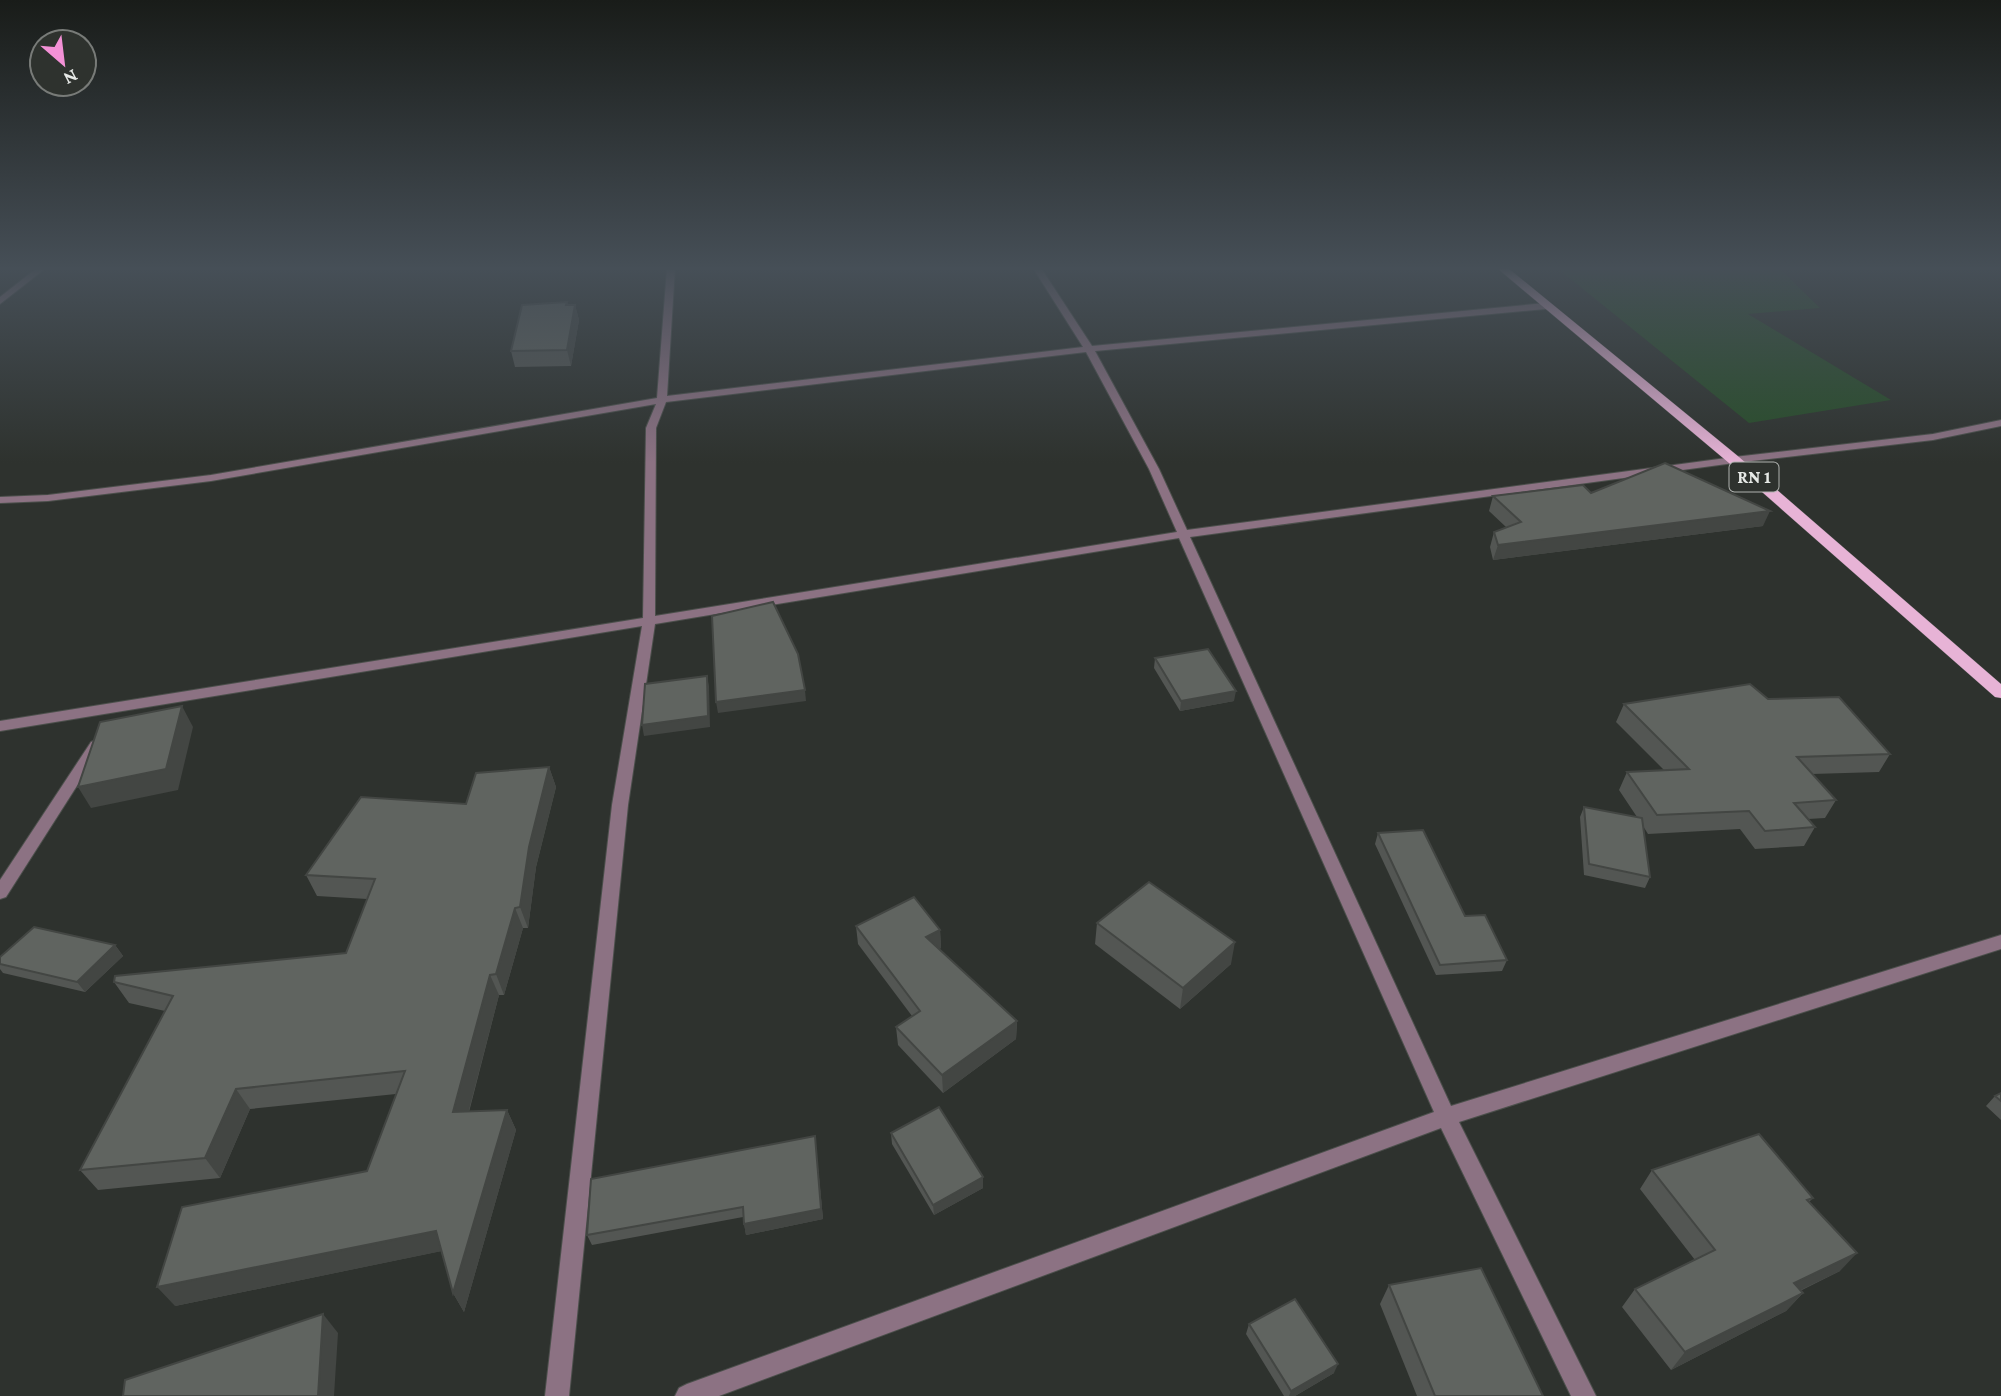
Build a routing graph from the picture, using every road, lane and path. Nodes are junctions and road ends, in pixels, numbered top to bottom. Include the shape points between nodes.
1 (666, 333) edge
2 (1079, 333) edge
3 (1257, 333) edge
4 (1579, 333) edge
5 (1089, 349) junction
6 (662, 400) junction
7 (2001, 423) edge
8 (1734, 460) junction
9 (0, 500) edge
10 (1185, 534) junction
11 (649, 620) junction
12 (2001, 692) edge
13 (121, 706) junction
14 (0, 726) edge
15 (0, 893) edge
16 (2001, 942) edge
17 (1446, 1117) junction
18 (557, 1396) edge
19 (687, 1396) edge
20 (1584, 1396) edge

1 - 6 street
2 - 5 street
3 - 5 street
4 - 8 main road, RN 1
5 - 6 street
5 - 10 street
6 - 9 street via 211,478
6 - 11 street via 651,428
7 - 8 street via 1933,438
8 - 10 street
8 - 12 main road, RN 1
10 - 11 street
10 - 17 street
11 - 13 street
11 - 18 street via 620,805
13 - 14 street
13 - 15 street
16 - 17 street
17 - 19 street
17 - 20 street

